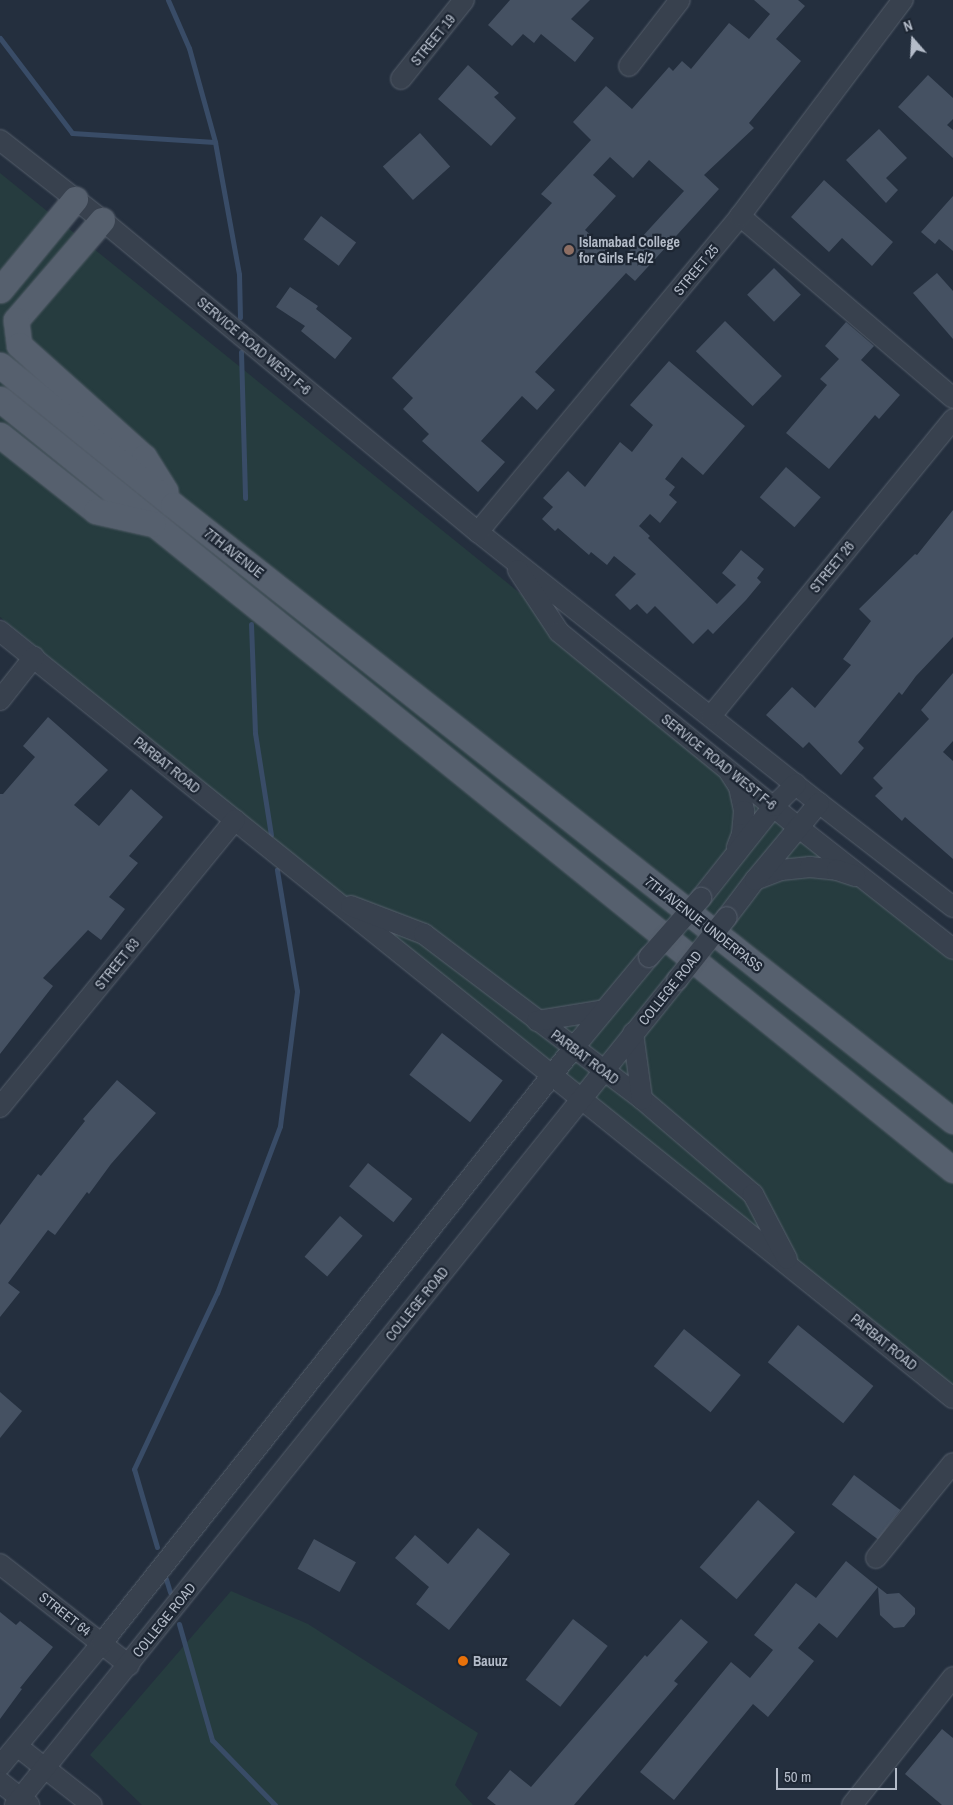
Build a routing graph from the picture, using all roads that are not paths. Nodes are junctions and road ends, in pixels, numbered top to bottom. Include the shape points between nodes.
1 (464, 0) edge
2 (680, 0) edge
3 (903, 0) edge
4 (629, 66) dead end
5 (401, 79) dead end
6 (0, 140) edge
7 (75, 198) junction
8 (740, 216) junction
9 (102, 220) junction
10 (0, 290) edge
11 (0, 365) edge
12 (953, 398) edge
13 (0, 399) edge
14 (953, 419) edge
15 (0, 435) edge
16 (173, 505) junction
17 (158, 525) junction
18 (478, 532) junction
19 (507, 554) junction
20 (0, 630) edge
21 (34, 657) junction
22 (0, 700) edge
23 (711, 716) junction
24 (470, 740) joint
25 (727, 767) junction
26 (796, 784) junction
27 (819, 803) junction
28 (774, 806) junction
29 (235, 820) junction
30 (798, 827) junction
31 (733, 856) junction
32 (755, 880) junction
33 (864, 880) junction
34 (333, 900) junction
35 (953, 906) edge
36 (953, 949) edge
37 (604, 1010) junction
38 (537, 1021) junction
39 (633, 1033) junction
40 (573, 1048) junction
41 (603, 1070) junction
42 (551, 1076) junction
43 (582, 1098) junction
44 (642, 1100) junction
45 (0, 1107) edge
46 (945, 1115) edge
47 (953, 1170) edge
48 (791, 1267) junction
49 (953, 1398) edge
50 (953, 1463) edge
51 (876, 1558) dead end
52 (0, 1564) edge
53 (102, 1643) junction
54 (129, 1665) junction
55 (953, 1678) edge
56 (18, 1746) junction
57 (0, 1766) edge
58 (46, 1768) junction
59 (0, 1782) edge
60 (22, 1803) edge
61 (92, 1805) edge
62 (852, 1805) edge

1 - 5 street, STREET 19
2 - 4 street
3 - 8 street, STREET 25
6 - 7 street, SERVICE ROAD WEST F-6
7 - 9 street, SERVICE ROAD WEST F-6
7 - 10 main road
8 - 12 street
8 - 18 street, STREET 25
9 - 16 main road via 16,320 20,345 144,456
9 - 18 street, SERVICE ROAD WEST F-6
11 - 16 main road, 7TH AVENUE
13 - 17 main road, 7TH AVENUE
14 - 23 street, STREET 26
15 - 17 main road via 96,511
16 - 24 main road, 7TH AVENUE
17 - 47 main road, 7TH AVENUE
18 - 19 street, SERVICE ROAD WEST F-6
19 - 23 street, SERVICE ROAD WEST F-6
19 - 25 street, SERVICE ROAD WEST F-6 via 559,632
20 - 21 street, PARBAT ROAD
21 - 22 street
21 - 29 street, PARBAT ROAD
23 - 26 street, SERVICE ROAD WEST F-6
24 - 46 main road, 7TH AVENUE UNDERPASS
25 - 28 street, SERVICE ROAD WEST F-6
25 - 31 street via 739,787 744,811 742,834
26 - 27 street, SERVICE ROAD WEST F-6
26 - 28 street
27 - 30 street, COLLEGE ROAD
27 - 35 street, SERVICE ROAD WEST F-6
28 - 30 street, SERVICE ROAD WEST F-6
28 - 31 street
29 - 34 street, PARBAT ROAD
29 - 45 street, STREET 63
30 - 32 street, COLLEGE ROAD
30 - 33 street, SERVICE ROAD WEST F-6
31 - 37 street, bridge
32 - 33 street via 781,870 810,867 838,870
32 - 39 street, COLLEGE ROAD, bridge
33 - 36 street, SERVICE ROAD WEST F-6
34 - 38 street, PARBAT ROAD via 424,934
34 - 42 street, PARBAT ROAD
37 - 38 street
37 - 40 street
38 - 40 street, PARBAT ROAD
39 - 41 street, COLLEGE ROAD
39 - 44 street
40 - 41 street, PARBAT ROAD
40 - 42 street
41 - 43 street, COLLEGE ROAD
41 - 44 street, PARBAT ROAD
42 - 43 street, PARBAT ROAD
42 - 53 street
43 - 48 street, PARBAT ROAD
43 - 54 street, COLLEGE ROAD
44 - 48 street, PARBAT ROAD via 753,1194
48 - 49 street, PARBAT ROAD
50 - 51 street
52 - 53 street, STREET 64
53 - 54 street, STREET 64
53 - 56 street
54 - 58 street, COLLEGE ROAD
55 - 62 street
56 - 57 street
56 - 58 street
58 - 60 street, COLLEGE ROAD
58 - 61 street
59 - 60 street

